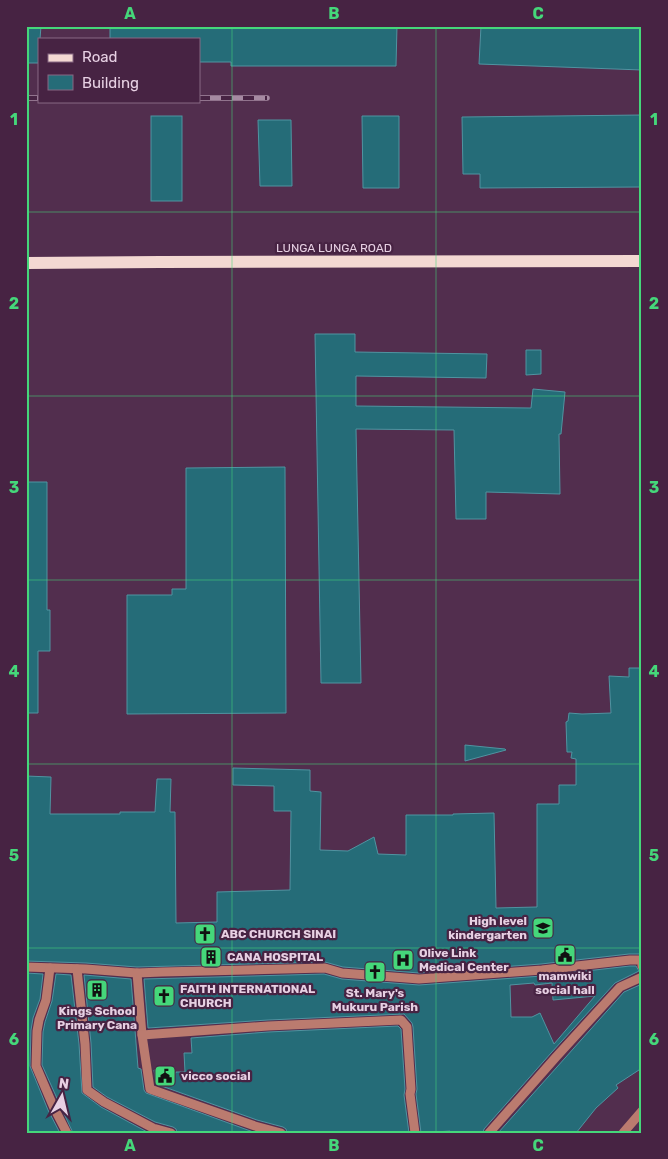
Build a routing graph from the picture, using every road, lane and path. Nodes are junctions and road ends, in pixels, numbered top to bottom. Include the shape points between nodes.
1 (642, 262) edge
2 (26, 263) edge
3 (642, 966) edge
4 (26, 967) edge
5 (50, 968) junction
6 (77, 968) junction
7 (137, 973) junction
8 (642, 977) edge
9 (142, 1035) junction
10 (642, 1111) edge
11 (67, 1133) edge
12 (171, 1133) edge
13 (281, 1133) edge
14 (415, 1133) edge
15 (489, 1133) edge
16 (623, 1133) edge

1 - 2 main road, LUNGA LUNGA ROAD
3 - 7 street via 642,960 630,960 419,979 342,973 325,968
4 - 5 street
5 - 6 street
5 - 11 street via 46,1000 37,1031 36,1066
6 - 7 street
6 - 12 street via 87,1090 153,1128
7 - 9 street
8 - 15 street via 620,987
9 - 13 street via 150,1089
9 - 14 street via 402,1020 407,1027
10 - 16 street

